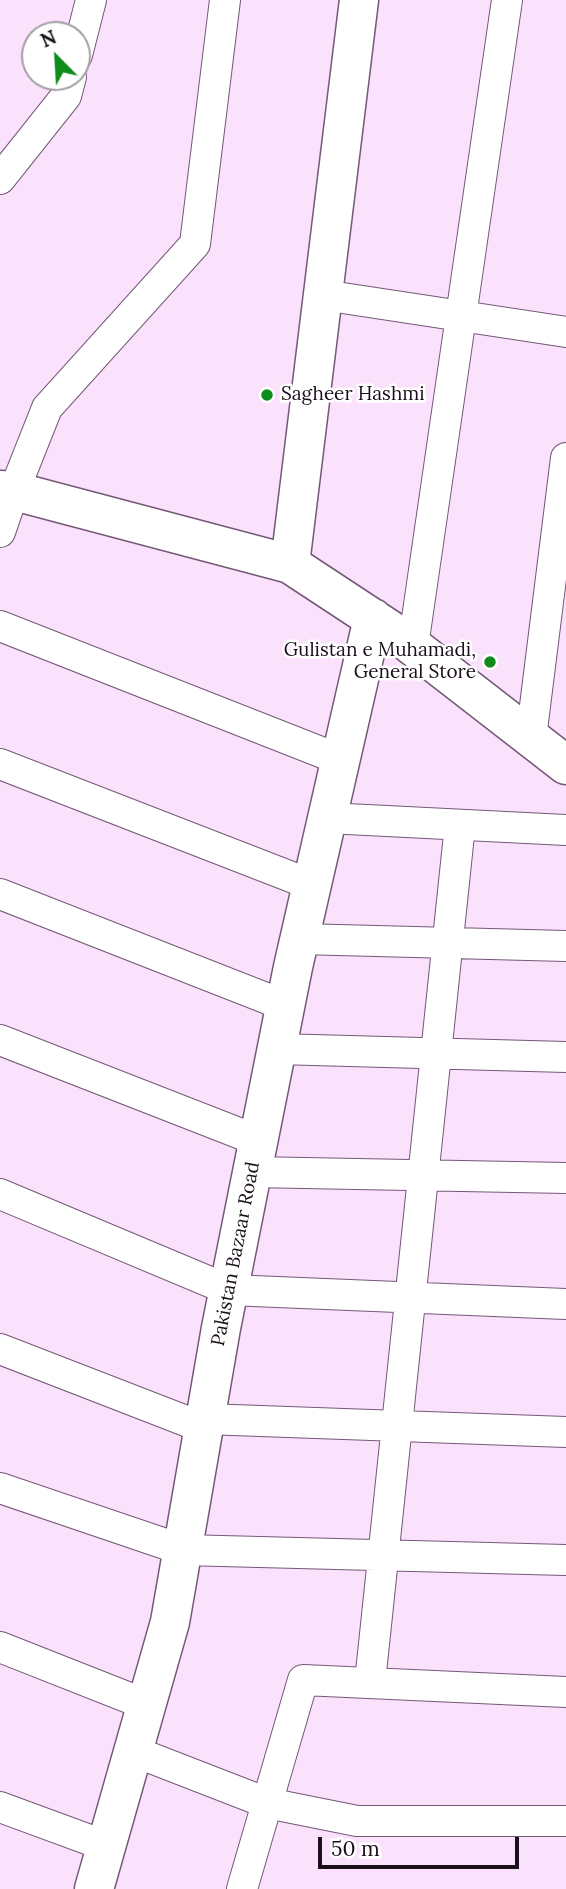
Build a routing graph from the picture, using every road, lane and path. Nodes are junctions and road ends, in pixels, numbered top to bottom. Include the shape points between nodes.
1 (92, 0) edge
2 (225, 0) edge
3 (359, 0) edge
4 (507, 0) edge
5 (86, 21) edge
6 (67, 91) edge
7 (0, 179) edge
8 (323, 295) junction
9 (461, 316) junction
10 (566, 332) edge
11 (566, 458) edge
12 (7, 491) edge
13 (0, 532) edge
14 (290, 564) junction
15 (373, 618) junction
16 (0, 626) edge
17 (413, 646) junction
18 (531, 738) junction
19 (341, 760) junction
20 (0, 764) edge
21 (566, 765) edge
22 (327, 818) junction
23 (460, 825) junction
24 (566, 830) edge
25 (312, 885) junction
26 (0, 894) edge
27 (300, 939) junction
28 (448, 943) junction
29 (566, 946) edge
30 (286, 1006) junction
31 (0, 1040) edge
32 (277, 1048) junction
33 (437, 1053) junction
34 (566, 1057) edge
35 (256, 1156) junction
36 (423, 1175) junction
37 (566, 1178) edge
38 (0, 1194) edge
39 (229, 1290) junction
40 (411, 1297) junction
41 (566, 1304) edge
42 (0, 1349) edge
43 (205, 1423) junction
44 (397, 1426) junction
45 (566, 1432) edge
46 (0, 1488) edge
47 (183, 1550) junction
48 (383, 1555) junction
49 (566, 1560) edge
50 (0, 1647) edge
51 (370, 1682) junction
52 (566, 1692) edge
53 (146, 1705) junction
54 (133, 1751) junction
55 (267, 1803) junction
56 (0, 1807) edge
57 (566, 1821) edge
58 (106, 1846) junction
59 (94, 1889) edge
60 (242, 1889) edge

1 - 5 street
2 - 12 street via 195,244 47,408
3 - 8 street
4 - 9 street
6 - 7 street
8 - 9 street
8 - 14 street
9 - 10 street
9 - 17 street
11 - 18 street
12 - 13 street
12 - 14 street
14 - 15 street
15 - 17 street
15 - 19 street, Pakistan Bazaar Road
16 - 19 street
17 - 18 street
18 - 21 street
19 - 22 street, Pakistan Bazaar Road
20 - 25 street
22 - 23 street
22 - 25 street, Pakistan Bazaar Road
23 - 24 street
23 - 28 street
25 - 27 street, Pakistan Bazaar Road
26 - 30 street
27 - 28 street
27 - 30 street, Pakistan Bazaar Road
28 - 29 street
28 - 33 street
30 - 32 street, Pakistan Bazaar Road
31 - 35 street
32 - 33 street
32 - 35 street, Pakistan Bazaar Road
33 - 34 street
33 - 36 street
35 - 36 street
35 - 39 street, Pakistan Bazaar Road
36 - 37 street
36 - 40 street
38 - 39 street
39 - 40 street
39 - 43 street, Pakistan Bazaar Road
40 - 41 street
40 - 44 street
42 - 43 street
43 - 44 street
43 - 47 street, Pakistan Bazaar Road
44 - 45 street
44 - 48 street
46 - 47 street
47 - 48 street
47 - 53 street, Pakistan Bazaar Road via 170,1622
48 - 49 street
48 - 51 street
50 - 53 street
51 - 52 street
51 - 55 street via 303,1680
53 - 54 street, Pakistan Bazaar Road
54 - 55 street
54 - 58 street, Pakistan Bazaar Road
55 - 57 street via 357,1821
55 - 60 street
56 - 58 street
58 - 59 street, Pakistan Bazaar Road

